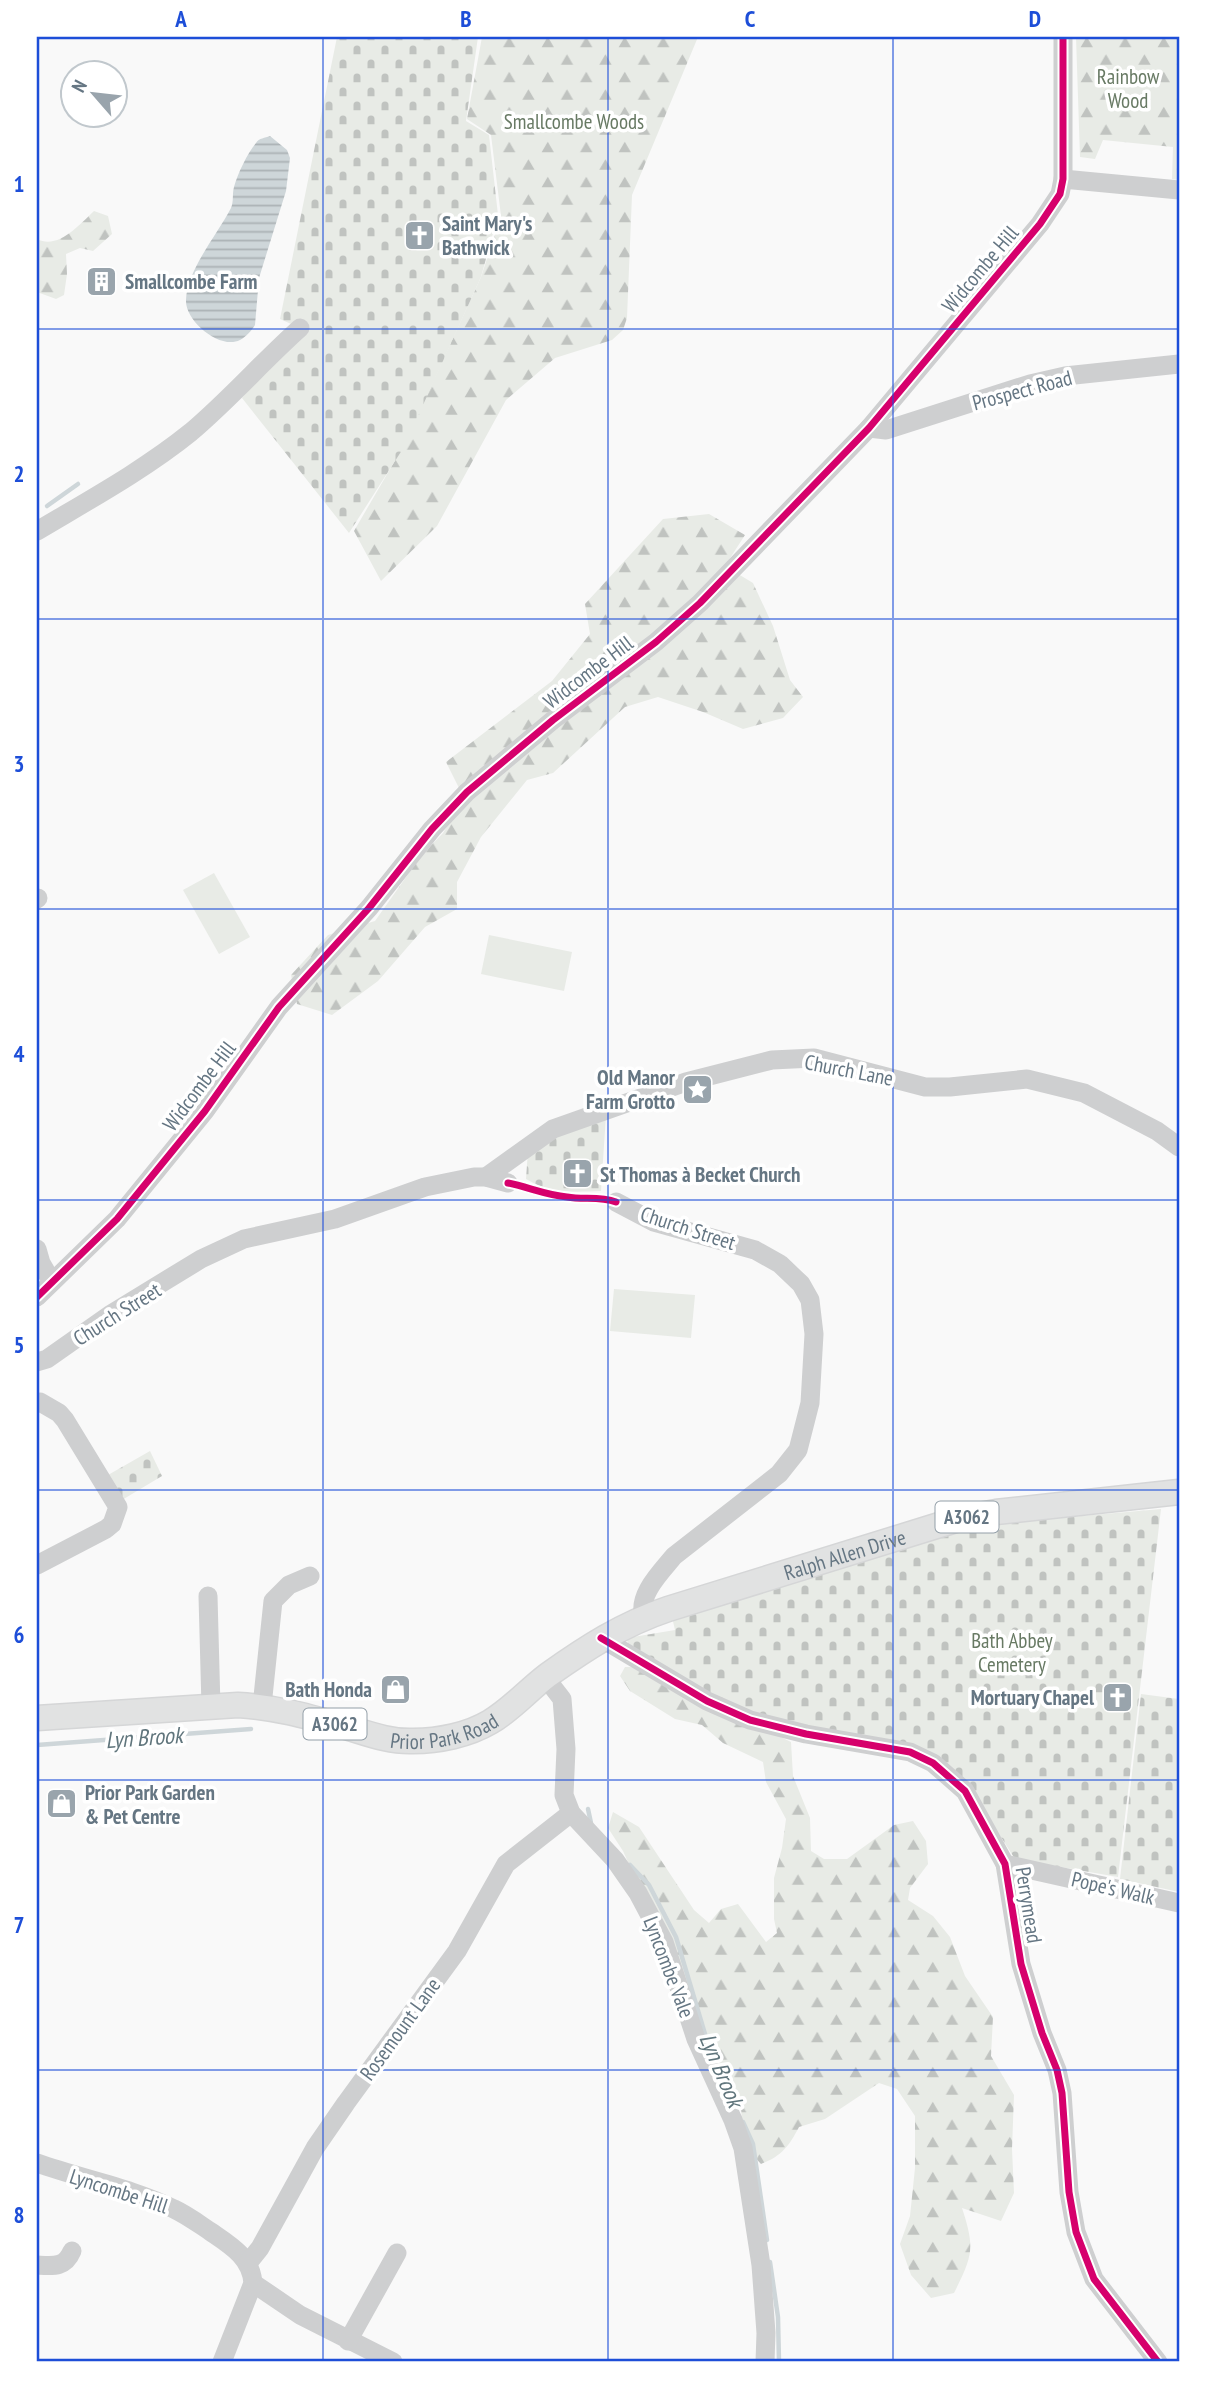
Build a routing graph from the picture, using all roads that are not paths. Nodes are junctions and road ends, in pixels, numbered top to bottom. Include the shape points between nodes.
1 (1063, 37) edge
2 (1063, 179) junction
3 (1179, 190) edge
4 (300, 328) dead end
5 (1179, 364) edge
6 (869, 428) junction
7 (37, 531) edge
8 (1179, 1147) edge
9 (486, 1177) junction
10 (508, 1183) dead end
11 (616, 1202) dead end
12 (37, 1249) edge
13 (52, 1282) junction
14 (37, 1297) edge
15 (37, 1362) edge
16 (39, 1401) edge
17 (1179, 1492) edge
18 (37, 1565) edge
19 (310, 1576) dead end
20 (208, 1596) dead end
21 (644, 1617) junction
22 (601, 1638) junction
23 (545, 1677) junction
24 (262, 1706) junction
25 (211, 1707) junction
26 (37, 1718) edge
27 (571, 1813) junction
28 (1005, 1864) junction
29 (1179, 1903) edge
30 (37, 2163) edge
31 (72, 2251) dead end
32 (397, 2253) dead end
33 (248, 2263) junction
34 (37, 2265) edge
35 (253, 2283) junction
36 (348, 2341) junction
37 (222, 2362) edge
38 (393, 2362) edge
39 (765, 2362) edge
40 (1158, 2362) edge

1 - 2 street, Widcombe Hill
2 - 3 street
2 - 6 street, Widcombe Hill via 1060,194 1040,224
4 - 7 street via 189,433
5 - 6 street, Prospect Road via 1065,376 886,430
6 - 13 street, Widcombe Hill via 700,603 467,792 293,990 205,1111 117,1219
8 - 9 street, Church Lane via 1084,1093 1027,1079 925,1087 814,1058 772,1060 686,1082 554,1129
9 - 10 street, Church Street
9 - 15 street, Church Street via 425,1187 335,1219 244,1239 201,1259
11 - 21 street, Church Street via 654,1222 755,1250 780,1264 810,1300 814,1334 810,1403 798,1450 779,1474 674,1556 647,1593
12 - 13 street
13 - 14 street, Widcombe Hill
16 - 18 street via 65,1420 118,1507 106,1529
17 - 21 main road, Ralph Allen Drive / A3062 via 962,1518
19 - 24 street via 289,1585 273,1601
20 - 25 street
21 - 22 main road, Ralph Allen Drive / A3062
22 - 23 main road, Prior Park Road / A3062
22 - 28 street, Perrymead via 707,1701 750,1720 910,1752 933,1763 965,1791
23 - 24 main road, Prior Park Road / A3062 via 491,1722 433,1740 396,1741
23 - 27 street via 562,1699 564,1795
24 - 25 main road, Prior Park Road / A3062
25 - 26 main road, Prior Park Road / A3062
27 - 33 street, Rosemount Lane via 506,1864 457,1951 327,2131
27 - 39 street, Lyncombe Vale via 615,1860 664,1942 696,2039 740,2139 761,2265
28 - 29 street, Pope's Walk
28 - 40 street, Perrymead via 1021,1964 1062,2093 1076,2232 1094,2279
30 - 33 street, Lyncombe Hill via 177,2210 234,2248
31 - 34 street via 68,2261 58,2266
32 - 36 street
33 - 35 street
35 - 36 street
35 - 37 street
36 - 38 street

